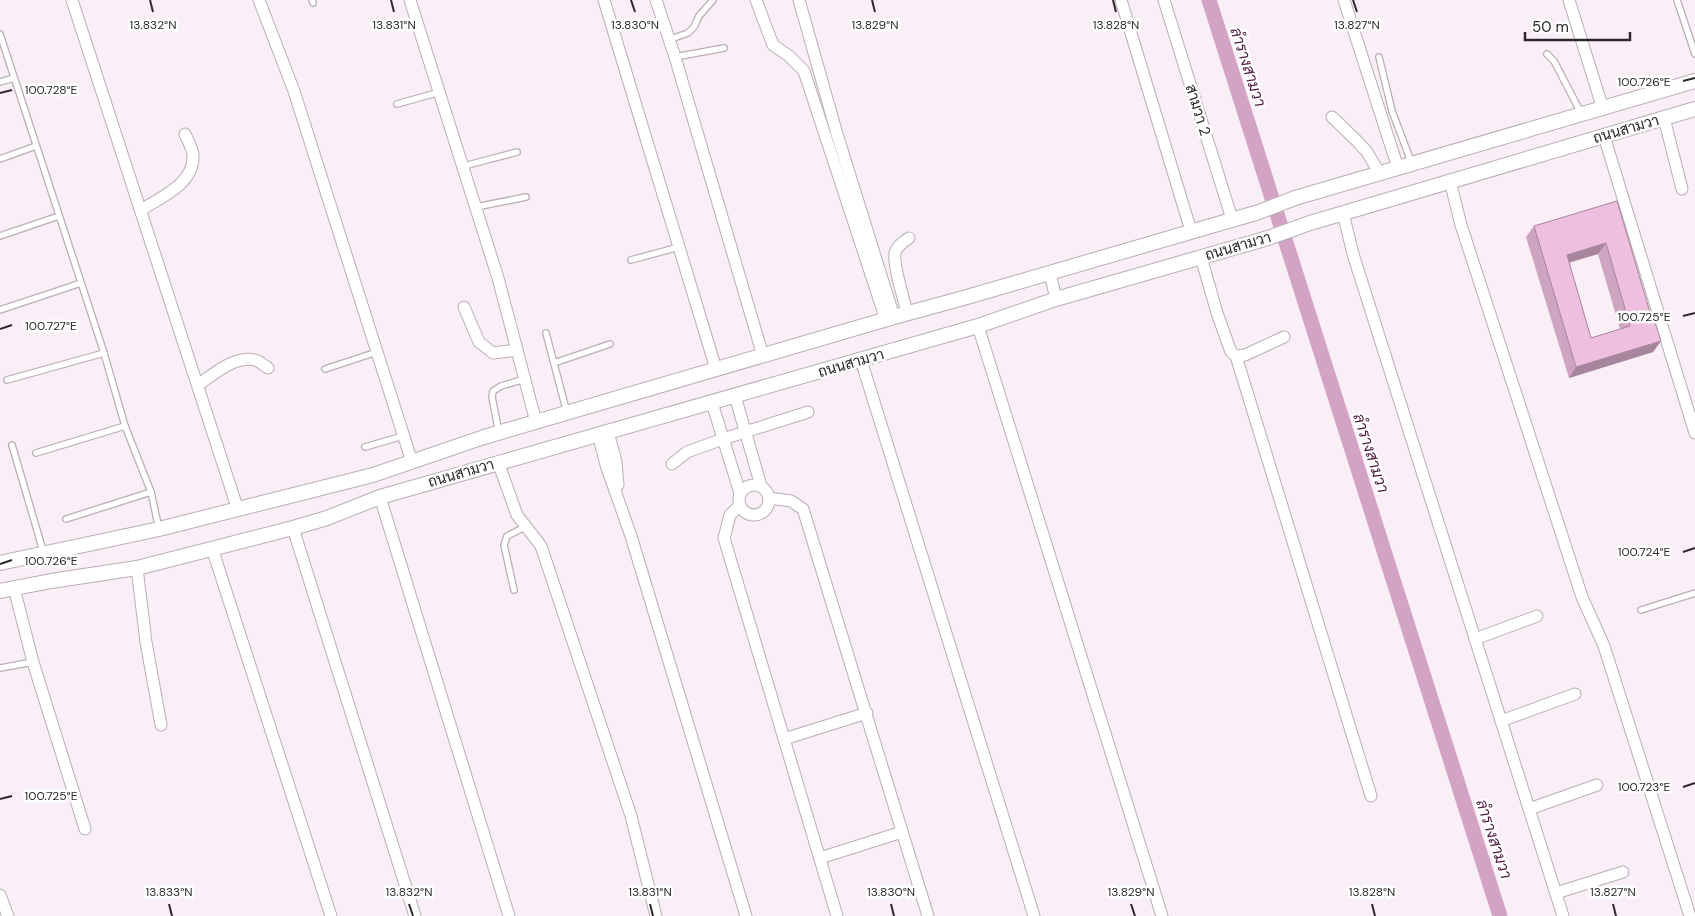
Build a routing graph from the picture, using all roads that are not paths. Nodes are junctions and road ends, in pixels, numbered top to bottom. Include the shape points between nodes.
1 (72, 0) edge
2 (259, 0) edge
3 (410, 0) edge
4 (604, 0) edge
5 (656, 0) edge
6 (713, 0) edge
7 (756, 0) edge
8 (799, 0) edge
9 (1121, 0) edge
10 (1164, 0) edge
11 (1344, 0) edge
12 (1568, 0) edge
13 (1677, 0) edge
14 (0, 34) edge
15 (668, 40) junction
16 (724, 48) dead end
17 (1547, 54) dead end
18 (1695, 54) edge
19 (1379, 56) dead end
20 (675, 57) junction
21 (14, 78) junction
22 (1695, 81) edge
23 (0, 82) edge
24 (440, 92) junction
25 (397, 104) dead end
26 (1603, 109) junction
27 (1695, 109) edge
28 (1582, 115) junction
29 (1332, 117) dead end
30 (1664, 118) junction
31 (185, 134) dead end
32 (1604, 136) junction
33 (36, 146) junction
34 (517, 152) dead end
35 (0, 159) edge
36 (464, 166) junction
37 (1405, 166) junction
38 (1380, 174) junction
39 (1450, 181) junction
40 (1682, 189) dead end
41 (526, 197) dead end
42 (476, 207) junction
43 (141, 210) junction
44 (1344, 213) junction
45 (59, 216) junction
46 (1232, 219) junction
47 (1191, 231) junction
48 (0, 236) edge
49 (909, 238) dead end
50 (679, 247) junction
51 (1201, 257) junction
52 (631, 260) dead end
53 (1050, 273) junction
54 (81, 283) junction
55 (1056, 299) junction
56 (464, 307) dead end
57 (0, 310) edge
58 (896, 317) junction
59 (978, 326) junction
60 (546, 333) dead end
61 (1284, 337) dead end
62 (610, 344) dead end
63 (517, 350) junction
64 (377, 352) junction
65 (104, 353) junction
66 (763, 356) junction
67 (1236, 356) junction
68 (861, 360) junction
69 (554, 363) junction
70 (268, 368) dead end
71 (325, 369) dead end
72 (716, 369) junction
73 (525, 379) junction
74 (8, 380) dead end
75 (198, 385) junction
76 (735, 396) junction
77 (712, 403) junction
78 (808, 412) dead end
79 (567, 413) junction
80 (536, 422) junction
81 (125, 426) junction
82 (745, 431) junction
83 (499, 433) junction
84 (603, 433) junction
85 (1695, 433) edge
86 (404, 436) junction
87 (724, 439) junction
88 (12, 445) dead end
89 (364, 447) dead end
90 (36, 453) dead end
91 (412, 462) junction
92 (498, 462) junction
93 (672, 464) dead end
94 (761, 486) junction
95 (151, 492) junction
96 (740, 493) junction
97 (380, 496) junction
98 (769, 498) junction
99 (740, 505) junction
100 (238, 510) junction
101 (66, 519) dead end
102 (527, 526) junction
103 (293, 528) junction
104 (159, 529) junction
105 (212, 548) junction
106 (44, 554) junction
107 (0, 563) edge
108 (137, 568) junction
109 (14, 588) junction
110 (514, 590) dead end
111 (0, 591) edge
112 (1695, 594) edge
113 (1641, 610) dead end
114 (1537, 616) dead end
115 (1475, 639) junction
116 (33, 662) junction
117 (0, 668) edge
118 (1575, 694) dead end
119 (867, 713) junction
120 (1501, 721) junction
121 (161, 725) dead end
122 (784, 739) junction
123 (1597, 785) dead end
124 (1371, 796) dead end
125 (1529, 809) junction
126 (85, 830) dead end
127 (902, 832) junction
128 (820, 858) junction
129 (1623, 872) dead end
130 (1556, 893) junction
131 (0, 895) edge
132 (8, 916) edge
133 (331, 916) edge
134 (415, 916) edge
135 (509, 916) edge
136 (656, 916) edge
137 (746, 916) edge
138 (838, 916) edge
139 (928, 916) edge
140 (1034, 916) edge
141 (1162, 916) edge
142 (1563, 916) edge
143 (1690, 916) edge

1 - 43 street
2 - 64 street via 294,91
3 - 24 street
4 - 50 street
5 - 15 street
6 - 15 lane via 688,33
7 - 58 street via 772,45 804,71
8 - 58 street via 840,143
9 - 47 street
10 - 46 street, สามวา 2
11 - 37 street
12 - 26 street
13 - 18 lane
14 - 21 lane
15 - 20 street
16 - 20 lane
17 - 28 lane
19 - 37 lane
20 - 66 street
21 - 23 lane
21 - 33 lane
22 - 26 street, ถนนสามวา
24 - 25 lane
24 - 36 street
26 - 28 street, ถนนสามวา
27 - 30 street, ถนนสามวา
28 - 37 street, ถนนสามวา
29 - 38 street via 1355,138
30 - 32 street, ถนนสามวา
30 - 40 street
31 - 43 street via 193,154 192,168 182,183
32 - 39 street, ถนนสามวา
32 - 85 street
33 - 35 lane
33 - 45 lane
34 - 36 lane
36 - 42 street
37 - 38 street, ถนนสามวา
38 - 46 street, ถนนสามวา
39 - 44 street, ถนนสามวา
39 - 143 street via 1461,225 1582,597 1604,646
41 - 42 lane
42 - 63 street
43 - 75 street
44 - 51 street, ถนนสามวา
44 - 115 street via 1353,254
45 - 48 lane
45 - 54 lane
46 - 47 street, ถนนสามวา
47 - 53 street, ถนนสามวา
49 - 58 street via 895,252
50 - 52 lane
50 - 72 street
51 - 55 street, ถนนสามวา
51 - 67 street via 1216,313 1231,352
53 - 55 street
53 - 58 street, ถนนสามวา
54 - 57 lane
54 - 65 lane
55 - 59 street, ถนนสามวา
56 - 63 street via 479,342 493,353
58 - 66 street, ถนนสามวา
59 - 68 street, ถนนสามวา
59 - 141 street
60 - 69 lane
61 - 67 street via 1245,356
62 - 69 lane
63 - 73 street
64 - 71 lane
64 - 86 street
65 - 74 lane
65 - 81 lane
66 - 72 street, ถนนสามวา
67 - 124 street
68 - 76 street, ถนนสามวา
68 - 140 street
69 - 79 lane
70 - 75 street via 258,361 240,360
72 - 79 street, ถนนสามวา
73 - 80 street
73 - 83 lane via 493,391
75 - 100 street
76 - 77 street, ถนนสามวา
76 - 82 street
77 - 84 street, ถนนสามวา
77 - 87 street
78 - 82 street
79 - 80 street, ถนนสามวา
80 - 83 street, ถนนสามวา
81 - 90 lane
81 - 95 lane
82 - 87 street
82 - 94 street
83 - 91 street, ถนนสามวา
84 - 92 street, ถนนสามวา
84 - 137 street via 616,462 621,505
86 - 89 lane
86 - 91 street
87 - 93 street via 687,452
87 - 96 street
88 - 106 lane
91 - 100 street, ถนนสามวา
92 - 97 street, ถนนสามวา
92 - 102 street via 517,515
94 - 96 street via 753,484
94 - 98 street
95 - 101 lane
95 - 104 lane
96 - 99 street
97 - 103 street, ถนนสามวา
97 - 135 street
98 - 99 street via 764,511 758,514 750,514
98 - 119 street via 792,501 803,509
99 - 122 street via 730,515 724,538
100 - 104 street, ถนนสามวา
102 - 110 lane via 507,536 504,544
102 - 136 street via 541,546 631,816
103 - 105 street, ถนนสามวา
103 - 134 street
104 - 106 street, ถนนสามวา
105 - 108 street, ถนนสามวา
105 - 133 street
106 - 107 street, ถนนสามวา
108 - 109 street, ถนนสามวา
108 - 121 street
109 - 111 street, ถนนสามวา
109 - 116 street
112 - 113 lane
114 - 115 street
115 - 120 street
116 - 117 lane
116 - 126 street
118 - 120 street
119 - 122 street
119 - 127 street
120 - 125 street
122 - 128 street
123 - 125 street
125 - 130 street
127 - 128 street
127 - 139 street
128 - 138 street
129 - 130 street
130 - 142 street
131 - 132 street

